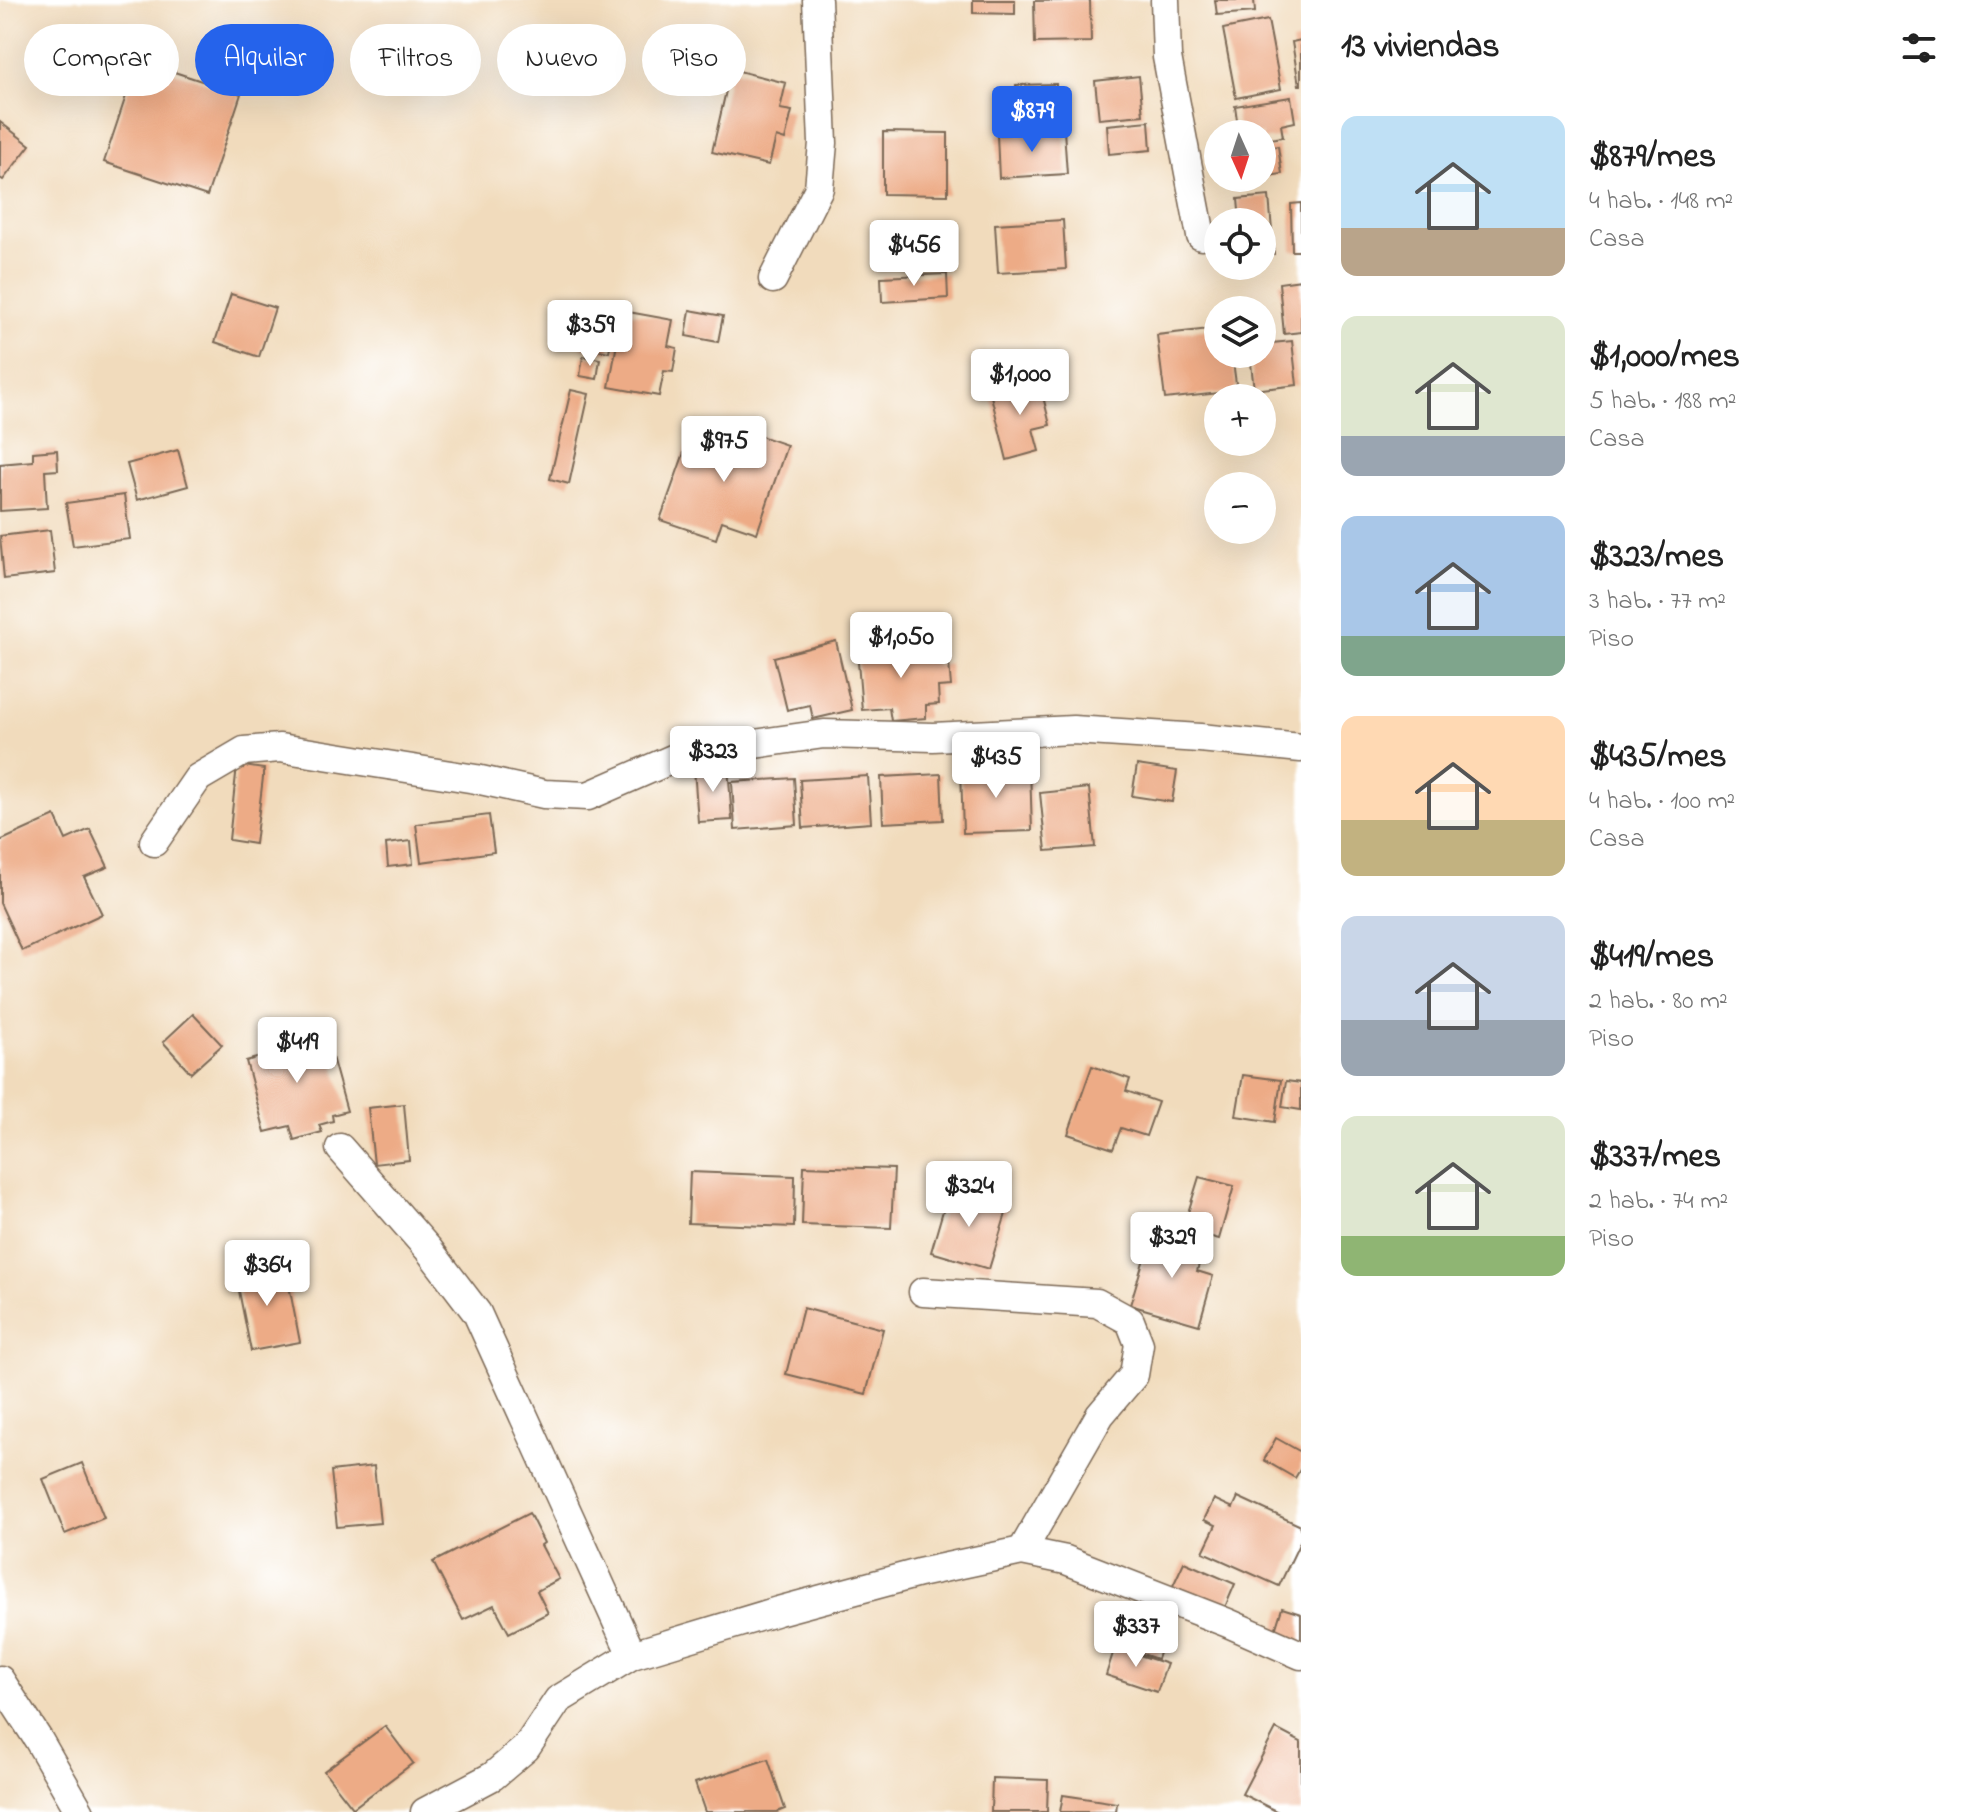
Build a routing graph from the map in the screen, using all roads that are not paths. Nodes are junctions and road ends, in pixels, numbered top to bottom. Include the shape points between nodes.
1 (817, 0) edge
2 (1165, 0) edge
3 (1201, 236) dead end
4 (773, 279) dead end
5 (1301, 748) edge
6 (154, 842) dead end
7 (340, 1148) dead end
8 (923, 1292) dead end
9 (1022, 1551) junction
10 (632, 1655) junction
11 (1301, 1655) edge
12 (0, 1680) edge
13 (80, 1812) edge
14 (425, 1812) edge

1 - 4 street via 823,143 819,188
2 - 3 street via 1167,57
5 - 6 street via 1073,730 933,737 824,734 684,754 588,796 544,794 280,748 244,751 198,778
7 - 10 street via 477,1313
8 - 9 street via 1097,1303 1130,1321 1139,1344 1134,1375 1100,1415
9 - 10 street via 919,1573
9 - 11 street via 1066,1560
10 - 14 street via 558,1700 526,1748 493,1776
12 - 13 street

